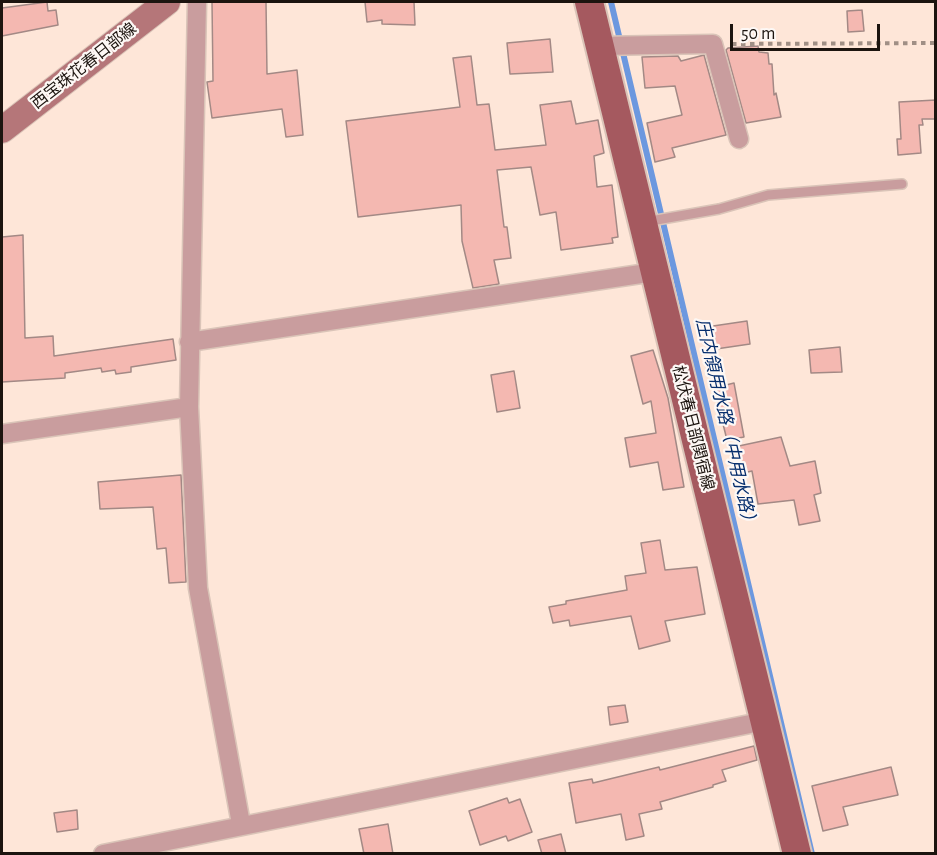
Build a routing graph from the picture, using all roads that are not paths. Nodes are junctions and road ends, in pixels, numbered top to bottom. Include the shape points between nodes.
1 (167, 2) edge
2 (197, 2) edge
3 (589, 2) edge
4 (599, 46) junction
5 (2, 130) edge
6 (739, 139) dead end
7 (902, 184) dead end
8 (642, 223) junction
9 (654, 272) junction
10 (189, 342) junction
11 (189, 407) junction
12 (2, 434) edge
13 (765, 721) junction
14 (241, 824) junction
15 (102, 854) edge
16 (797, 854) edge

1 - 5 main road, 西宝珠花春日部線
2 - 10 street
3 - 4 main road, 松伏春日部関宿線
4 - 6 street via 713,44
4 - 8 main road, 松伏春日部関宿線
7 - 8 lane via 768,195 719,209
8 - 9 main road, 松伏春日部関宿線
9 - 10 street
9 - 13 main road, 松伏春日部関宿線
10 - 11 street
11 - 12 street
11 - 14 street via 198,588
13 - 14 street
13 - 16 main road, 松伏春日部関宿線
14 - 15 street

